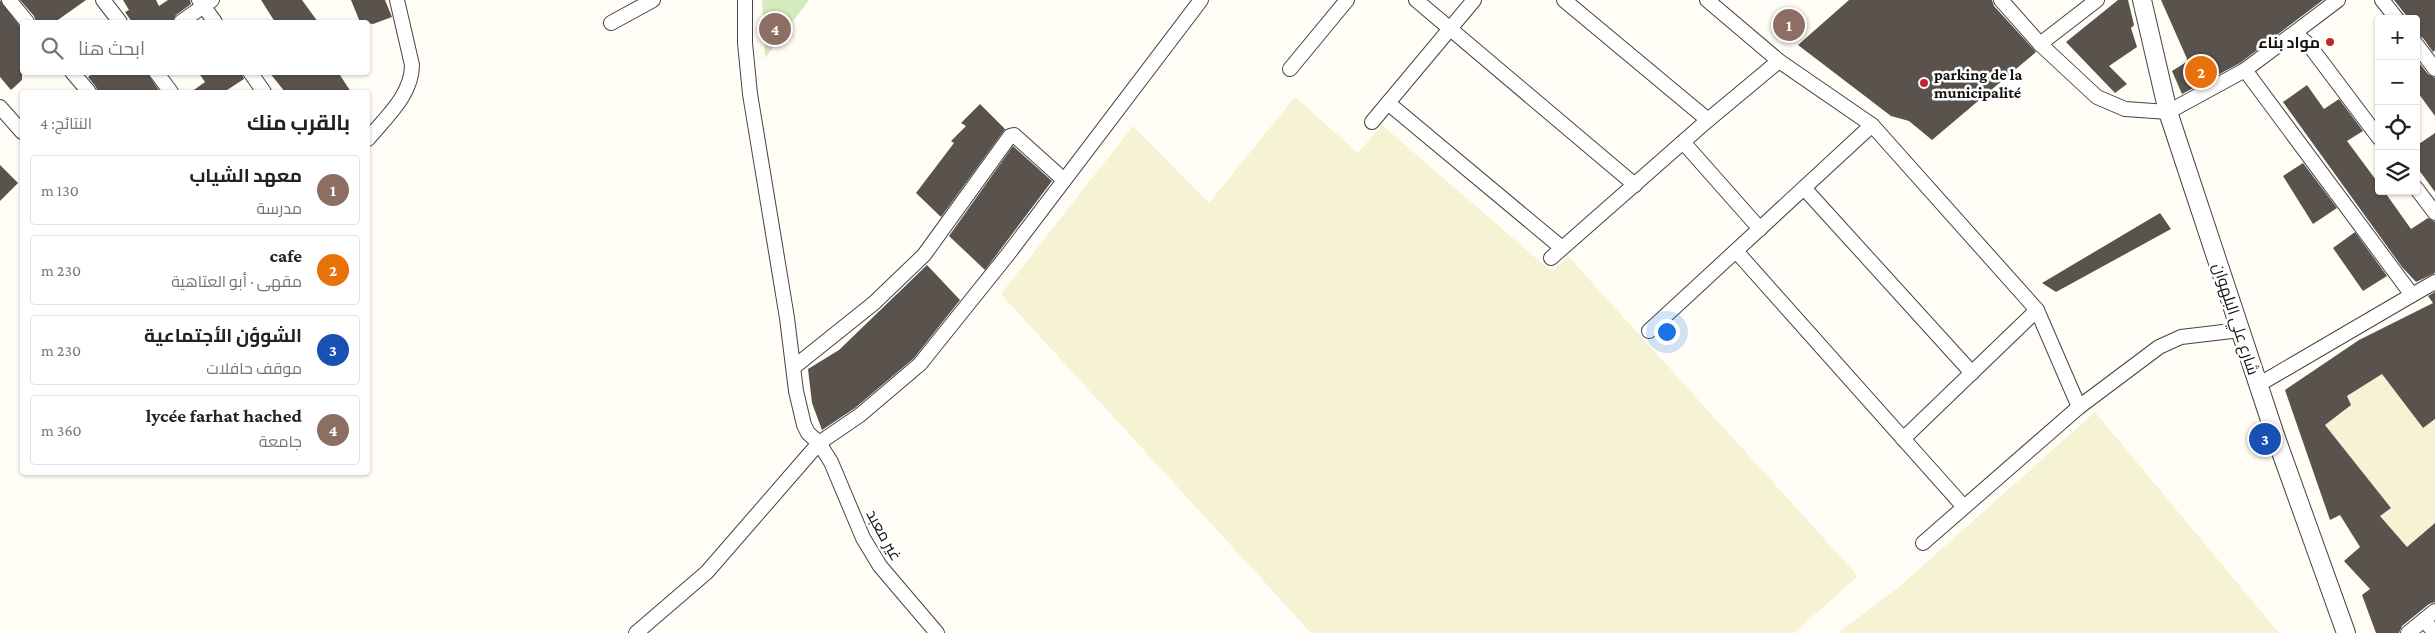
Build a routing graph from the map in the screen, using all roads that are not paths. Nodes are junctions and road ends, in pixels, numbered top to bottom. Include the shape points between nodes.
1 (9, 0) edge
2 (104, 0) edge
3 (398, 0) edge
4 (653, 0) edge
5 (745, 0) edge
6 (1201, 0) edge
7 (1346, 0) edge
8 (1416, 0) edge
9 (1474, 0) edge
10 (1564, 0) edge
11 (1706, 0) edge
12 (2001, 0) edge
13 (2097, 0) edge
14 (2142, 0) edge
15 (2338, 0) edge
16 (2382, 0) edge
17 (205, 2) edge
18 (2394, 15) edge
19 (26, 20) edge
20 (119, 20) edge
21 (183, 20) edge
22 (214, 20) edge
23 (611, 23) dead end
24 (1450, 29) junction
25 (2296, 34) junction
26 (2040, 44) junction
27 (2420, 49) edge
28 (1779, 61) junction
29 (1290, 69) dead end
30 (2435, 69) edge
31 (2245, 70) junction
32 (75, 75) edge
33 (158, 75) edge
34 (252, 75) edge
35 (88, 90) edge
36 (170, 90) edge
37 (263, 90) edge
38 (1388, 103) junction
39 (0, 107) edge
40 (2168, 112) junction
41 (1708, 120) junction
42 (1372, 122) dead end
43 (1872, 125) junction
44 (20, 130) edge
45 (2375, 133) edge
46 (370, 137) edge
47 (1683, 142) junction
48 (1064, 180) junction
49 (1635, 185) junction
50 (1804, 188) junction
51 (2420, 193) edge
52 (2435, 213) edge
53 (1760, 229) junction
54 (1562, 248) junction
55 (1736, 252) junction
56 (1551, 258) dead end
57 (2435, 282) edge
58 (2412, 295) junction
59 (2037, 310) junction
60 (2240, 330) junction
61 (1649, 332) dead end
62 (794, 367) junction
63 (1972, 373) junction
64 (2258, 385) junction
65 (2079, 407) junction
66 (1903, 439) junction
67 (819, 443) junction
68 (1964, 507) junction
69 (1923, 543) dead end
70 (2435, 611) edge
71 (2424, 620) junction
72 (636, 633) edge
73 (937, 633) edge
74 (2346, 633) edge
75 (2408, 633) edge
76 (2435, 633) edge

1 - 19 street
2 - 20 street
3 - 46 street via 412,76 406,92
4 - 23 street
5 - 62 street, غير معبد via 750,94
6 - 48 street
7 - 29 street
8 - 24 street
9 - 24 street
10 - 41 street
11 - 28 street
12 - 26 street
13 - 26 street
14 - 40 street, شارع علي البلهوان
15 - 25 street
16 - 18 street
17 - 21 street
17 - 22 street
24 - 38 street
24 - 49 street
25 - 31 street
25 - 45 street via 2309,45
26 - 40 street via 2097,97 2124,109
27 - 30 street
28 - 41 street
28 - 43 street
31 - 40 street
31 - 58 street
32 - 35 street
33 - 36 street
34 - 37 street
38 - 42 street
38 - 54 street
39 - 44 street
40 - 60 street, شارع علي البلهوان
41 - 47 street
43 - 50 street
43 - 59 street
47 - 49 street
47 - 53 street
48 - 62 street via 1014,135 1010,136 924,255 874,303
48 - 67 street via 920,364 860,415
49 - 54 street
50 - 53 street
50 - 63 street
51 - 52 street
53 - 55 street
54 - 56 street
55 - 61 street
55 - 66 street
57 - 58 street
58 - 64 street
59 - 63 street
59 - 65 street
60 - 64 street, شارع علي البلهوان
60 - 65 street via 2181,337 2159,346
62 - 67 street, غير معبد via 804,425
63 - 66 street
64 - 74 street, شارع علي البلهوان
65 - 68 street
66 - 68 street
67 - 72 street via 708,572
67 - 73 street, غير معبد via 840,481 863,538 880,566
68 - 69 street
70 - 71 street
71 - 75 street
71 - 76 street

